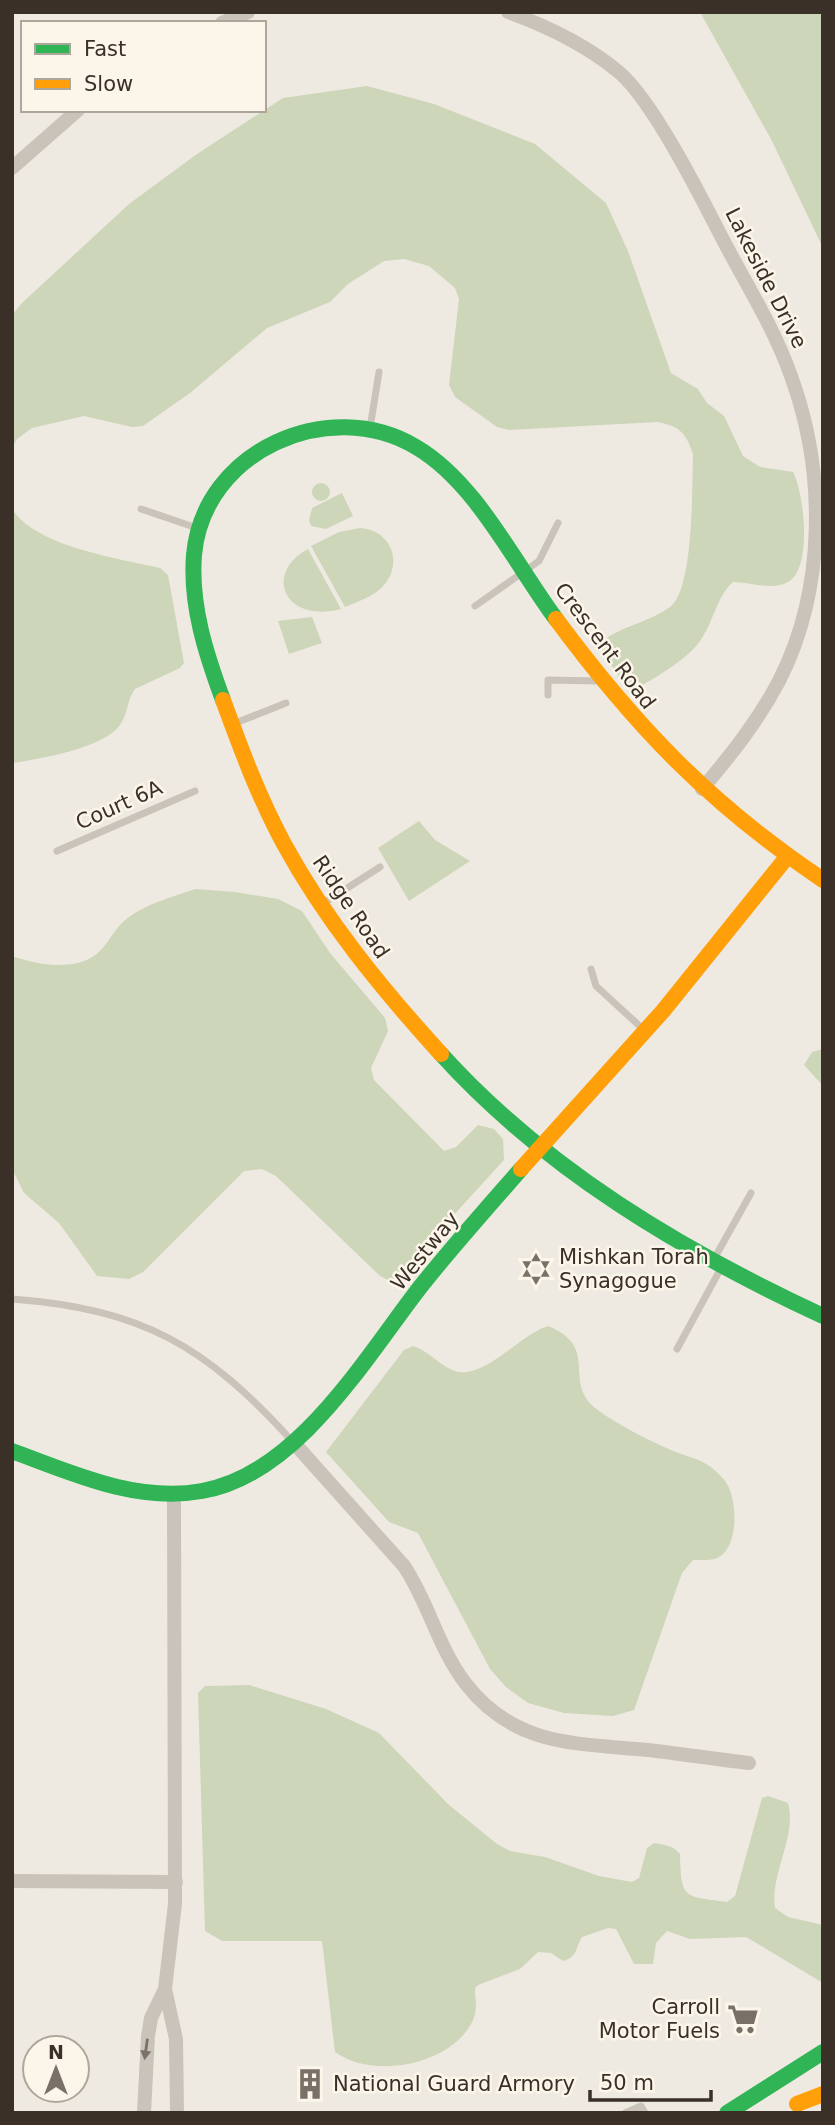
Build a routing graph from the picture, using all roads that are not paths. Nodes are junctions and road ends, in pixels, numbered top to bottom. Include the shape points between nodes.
1 (248, 12) edge
2 (508, 12) edge
3 (227, 21) edge
4 (76, 112) edge
5 (12, 168) edge
6 (379, 372) dead end
7 (370, 429) junction
8 (141, 509) dead end
9 (558, 523) dead end
10 (198, 529) junction
11 (524, 574) junction
12 (475, 606) dead end
13 (603, 681) junction
14 (548, 695) dead end
15 (286, 703) dead end
16 (232, 724) junction
17 (702, 789) junction
18 (194, 791) dead end
19 (57, 851) dead end
20 (787, 857) junction
21 (380, 867) dead end
22 (823, 880) edge
23 (321, 905) junction
24 (591, 969) dead end
25 (645, 1031) junction
26 (542, 1145) junction
27 (751, 1193) dead end
28 (717, 1265) junction
29 (12, 1299) edge
30 (823, 1317) edge
31 (677, 1349) dead end
32 (295, 1444) junction
33 (12, 1451) edge
34 (174, 1495) junction
35 (749, 1763) dead end
36 (12, 1881) edge
37 (176, 1882) junction
38 (165, 1989) junction
39 (823, 2052) edge
40 (823, 2088) edge
41 (823, 2094) edge
42 (791, 2108) edge
43 (732, 2112) edge
44 (144, 2113) edge
45 (177, 2113) edge
46 (625, 2113) edge
47 (645, 2113) edge

1 - 3 street
2 - 17 street, Lakeside Drive via 605,62 640,96 772,332 807,429 816,515 803,615 779,679 759,716
4 - 5 street
6 - 7 lane
7 - 10 main road, Ridge Road via 327,427 275,441 230,477 212,499
7 - 11 main road, Crescent Road via 408,443 435,460 458,483
8 - 10 lane
9 - 11 lane via 539,561
10 - 16 main road, Ridge Road via 191,565 195,606
11 - 12 lane
11 - 13 main road, Crescent Road
13 - 14 lane via 548,680
13 - 17 main road, Crescent Road
15 - 16 lane
16 - 23 main road, Ridge Road via 284,845
17 - 20 main road, Crescent Road
18 - 19 lane, Court 6A
20 - 22 main road, Crescent Road
20 - 25 main road, Westway
21 - 23 lane
23 - 26 main road, Ridge Road via 357,956 429,1040
24 - 25 lane via 596,986
25 - 26 main road, Westway
26 - 28 main road, Ridge Road via 617,1203
26 - 32 main road, Westway
27 - 28 lane
28 - 30 main road, Ridge Road
28 - 31 lane
29 - 32 lane via 99,1310 167,1335 246,1391
32 - 34 main road, Westway via 273,1462 233,1483
32 - 35 street via 404,1566 452,1663 494,1713 545,1739
33 - 34 main road, Westway via 135,1493
34 - 37 street
36 - 37 street
37 - 38 street
38 -> 44 street via 149,2027
38 - 45 street via 176,2039
39 - 43 main road
40 - 42 main road
41 - 42 main road
46 - 47 lane via 641,2106

